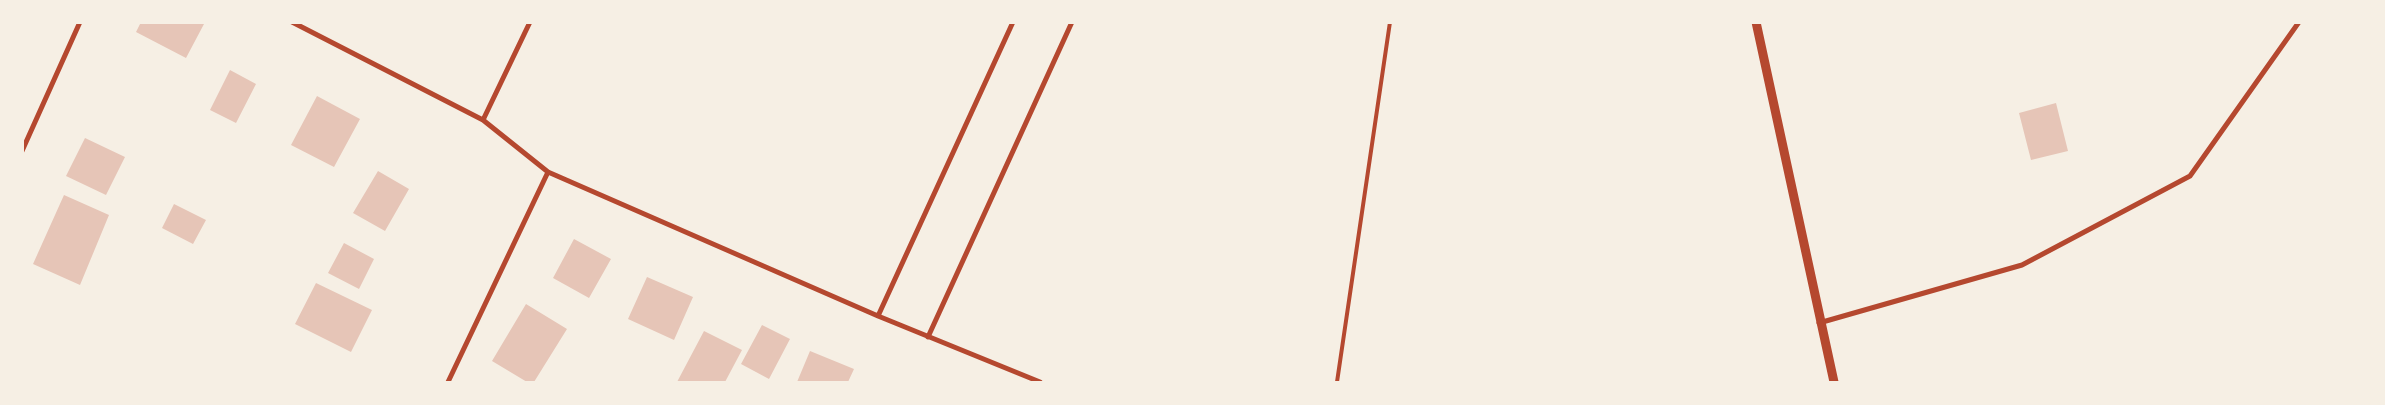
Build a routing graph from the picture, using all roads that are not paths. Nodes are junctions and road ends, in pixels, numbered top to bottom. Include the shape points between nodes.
1 (80, 22) edge
2 (292, 22) edge
3 (530, 22) edge
4 (1013, 22) edge
5 (1072, 22) edge
6 (1390, 22) edge
7 (1756, 22) edge
8 (2299, 22) edge
9 (483, 120) junction
10 (22, 151) edge
11 (548, 172) junction
12 (878, 316) junction
13 (1819, 323) junction
14 (928, 337) junction
15 (448, 382) edge
16 (1040, 382) edge
17 (1337, 382) edge
18 (1834, 382) edge

1 - 10 street
2 - 9 street
3 - 9 street
4 - 12 street
5 - 14 street
6 - 17 lane
7 - 13 street
8 - 13 street via 2190,176 2022,265
9 - 11 street
11 - 12 street
11 - 15 street
12 - 14 street
13 - 18 street
14 - 16 street

